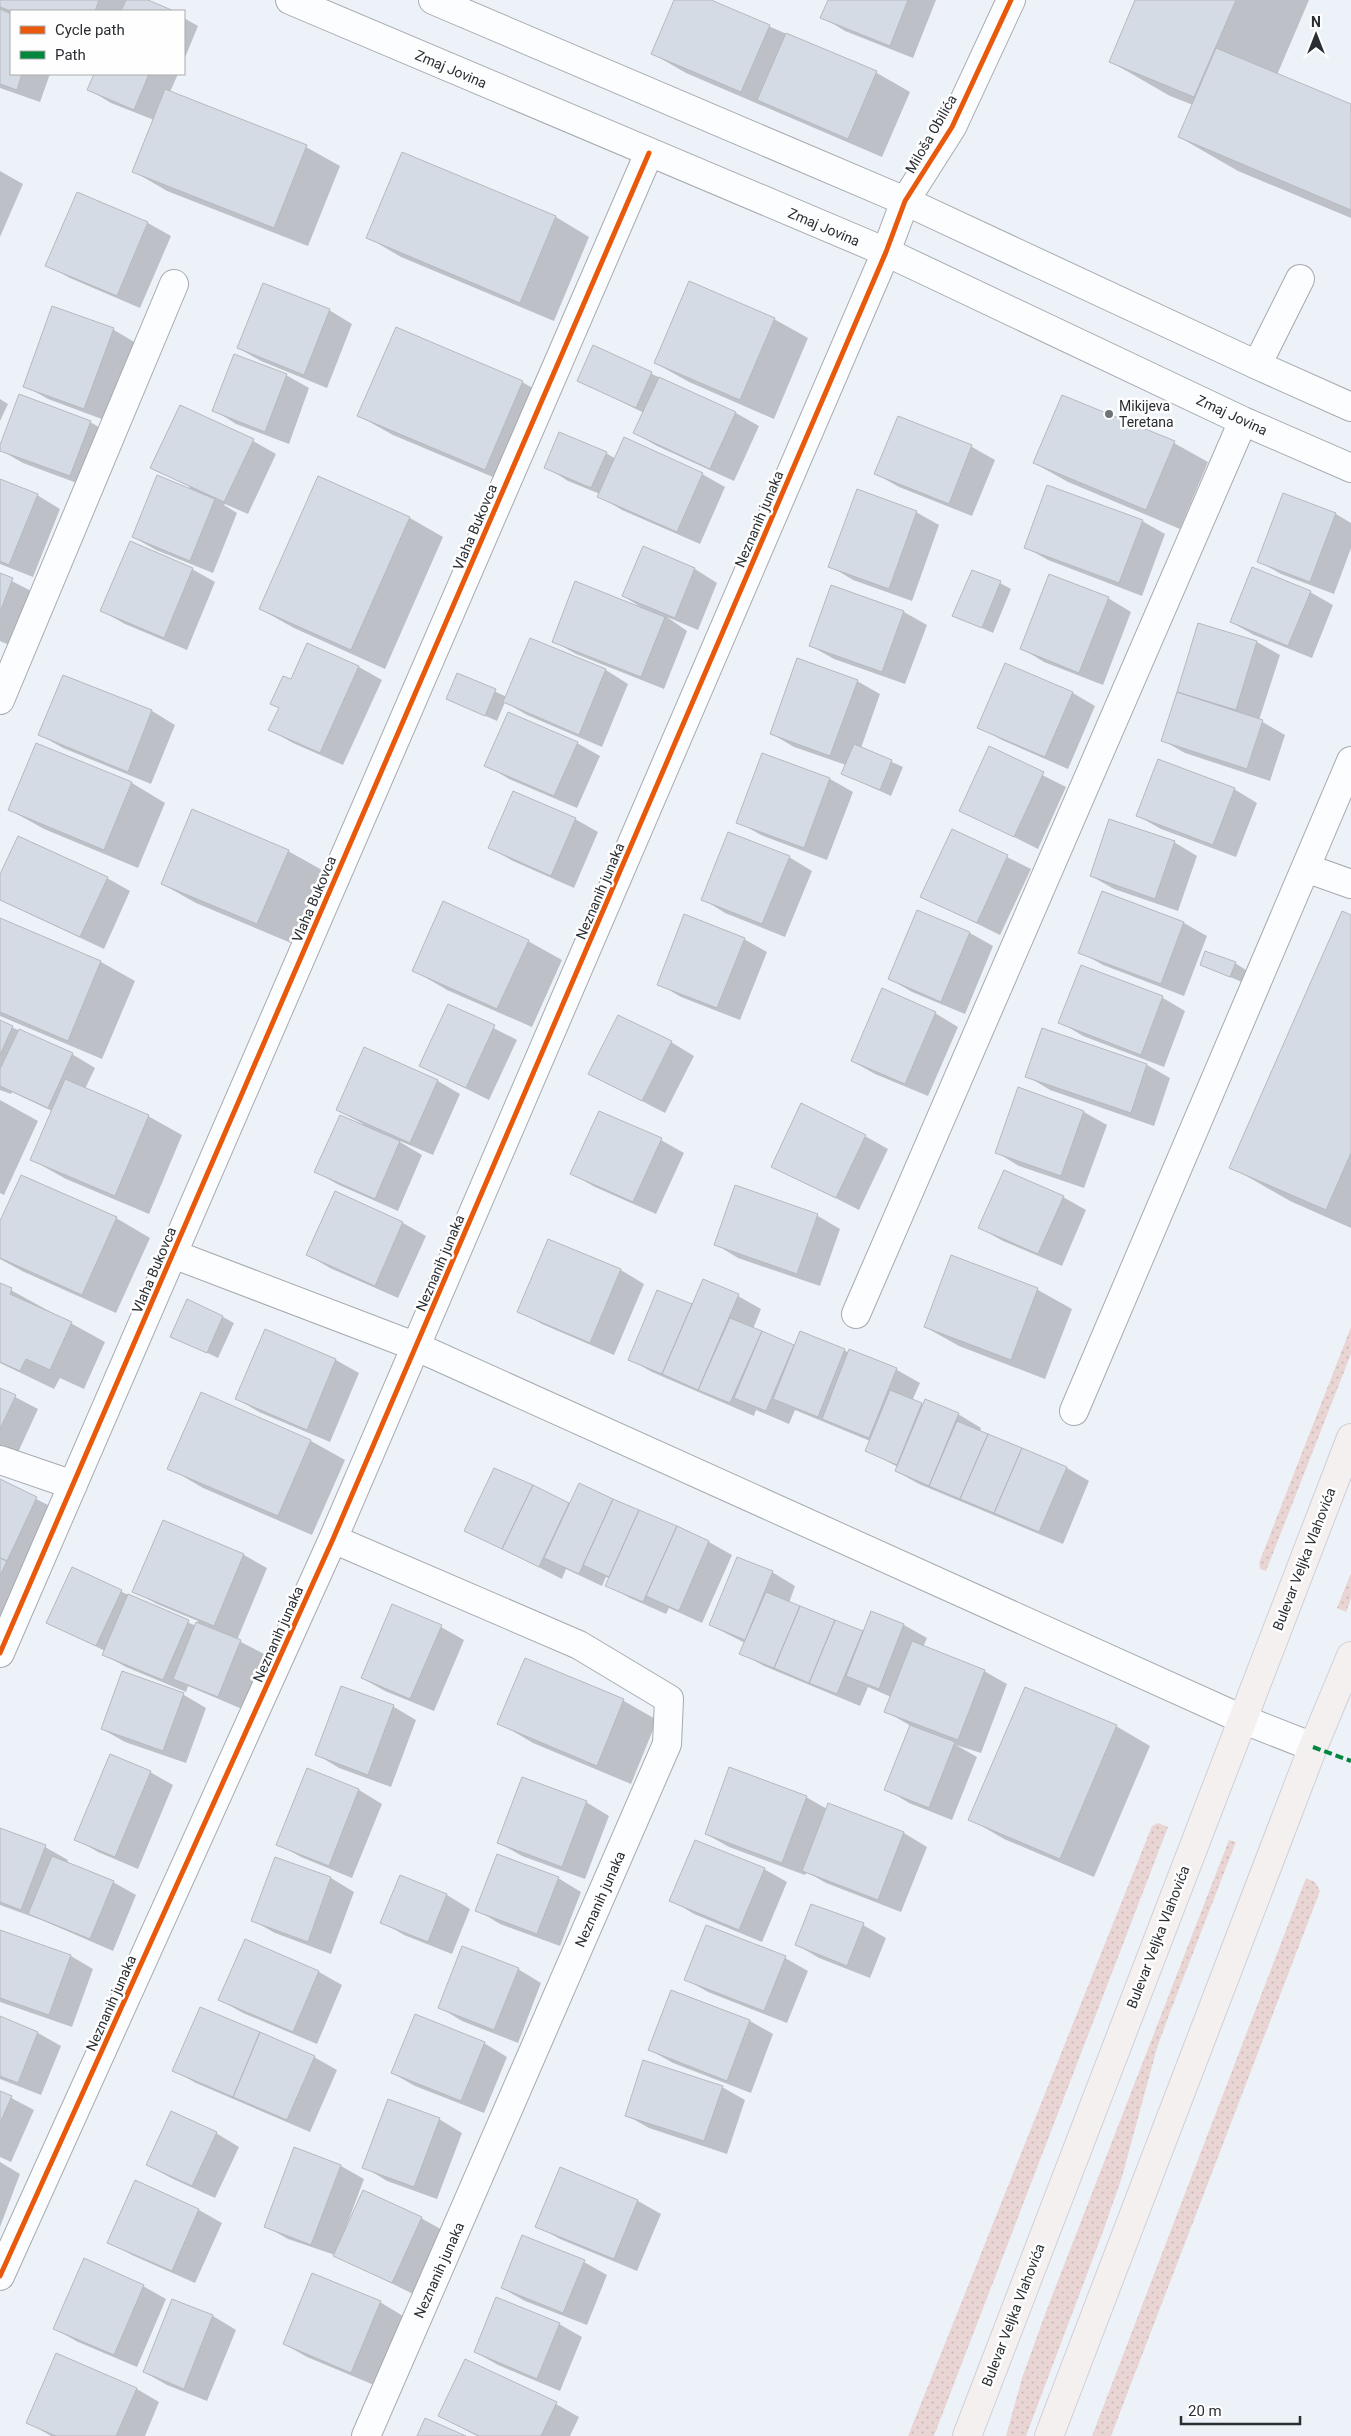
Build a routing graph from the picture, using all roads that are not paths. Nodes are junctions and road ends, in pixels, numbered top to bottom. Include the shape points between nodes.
1 (290, 0) edge
2 (433, 0) edge
3 (1011, 0) edge
4 (649, 153) junction
5 (905, 201) junction
6 (886, 252) junction
7 (1300, 279) dead end
8 (174, 284) dead end
9 (1257, 366) junction
10 (1351, 407) edge
11 (1243, 421) junction
12 (1351, 468) edge
13 (0, 700) edge
14 (1351, 761) edge
15 (1306, 868) junction
16 (1351, 884) edge
17 (173, 1254) junction
18 (856, 1314) dead end
19 (417, 1347) junction
20 (1074, 1411) dead end
21 (1351, 1438) edge
22 (0, 1460) edge
23 (72, 1485) junction
24 (333, 1539) junction
25 (0, 1653) edge
26 (1351, 1656) edge
27 (1242, 1719) junction
28 (1313, 1747) junction
29 (0, 2276) edge
30 (366, 2436) edge
31 (967, 2436) edge
32 (1049, 2436) edge

1 - 4 street, Zmaj Jovina
2 - 5 street
3 - 5 street, Miloša Obilića via 952,127
4 - 6 street, Zmaj Jovina
4 - 17 street, Vlaha Bukovca
5 - 6 street, Miloša Obilića
5 - 9 street
6 - 11 street, Zmaj Jovina
6 - 19 street, Neznanih junaka
7 - 9 street
8 - 13 street
9 - 10 street
11 - 12 street, Zmaj Jovina
11 - 18 street
14 - 15 street
15 - 16 street
15 - 20 street
17 - 19 street
17 - 23 street, Vlaha Bukovca
19 - 24 street, Neznanih junaka
19 - 27 street
21 - 27 main road, Bulevar Veljka Vlahovića
22 - 23 street
23 - 25 street, Vlaha Bukovca
24 - 29 street, Neznanih junaka
24 - 30 street, Neznanih junaka via 579,1645 669,1699 667,1744
26 - 28 main road
27 - 28 street
27 - 31 main road, Bulevar Veljka Vlahovića
28 - 32 main road

